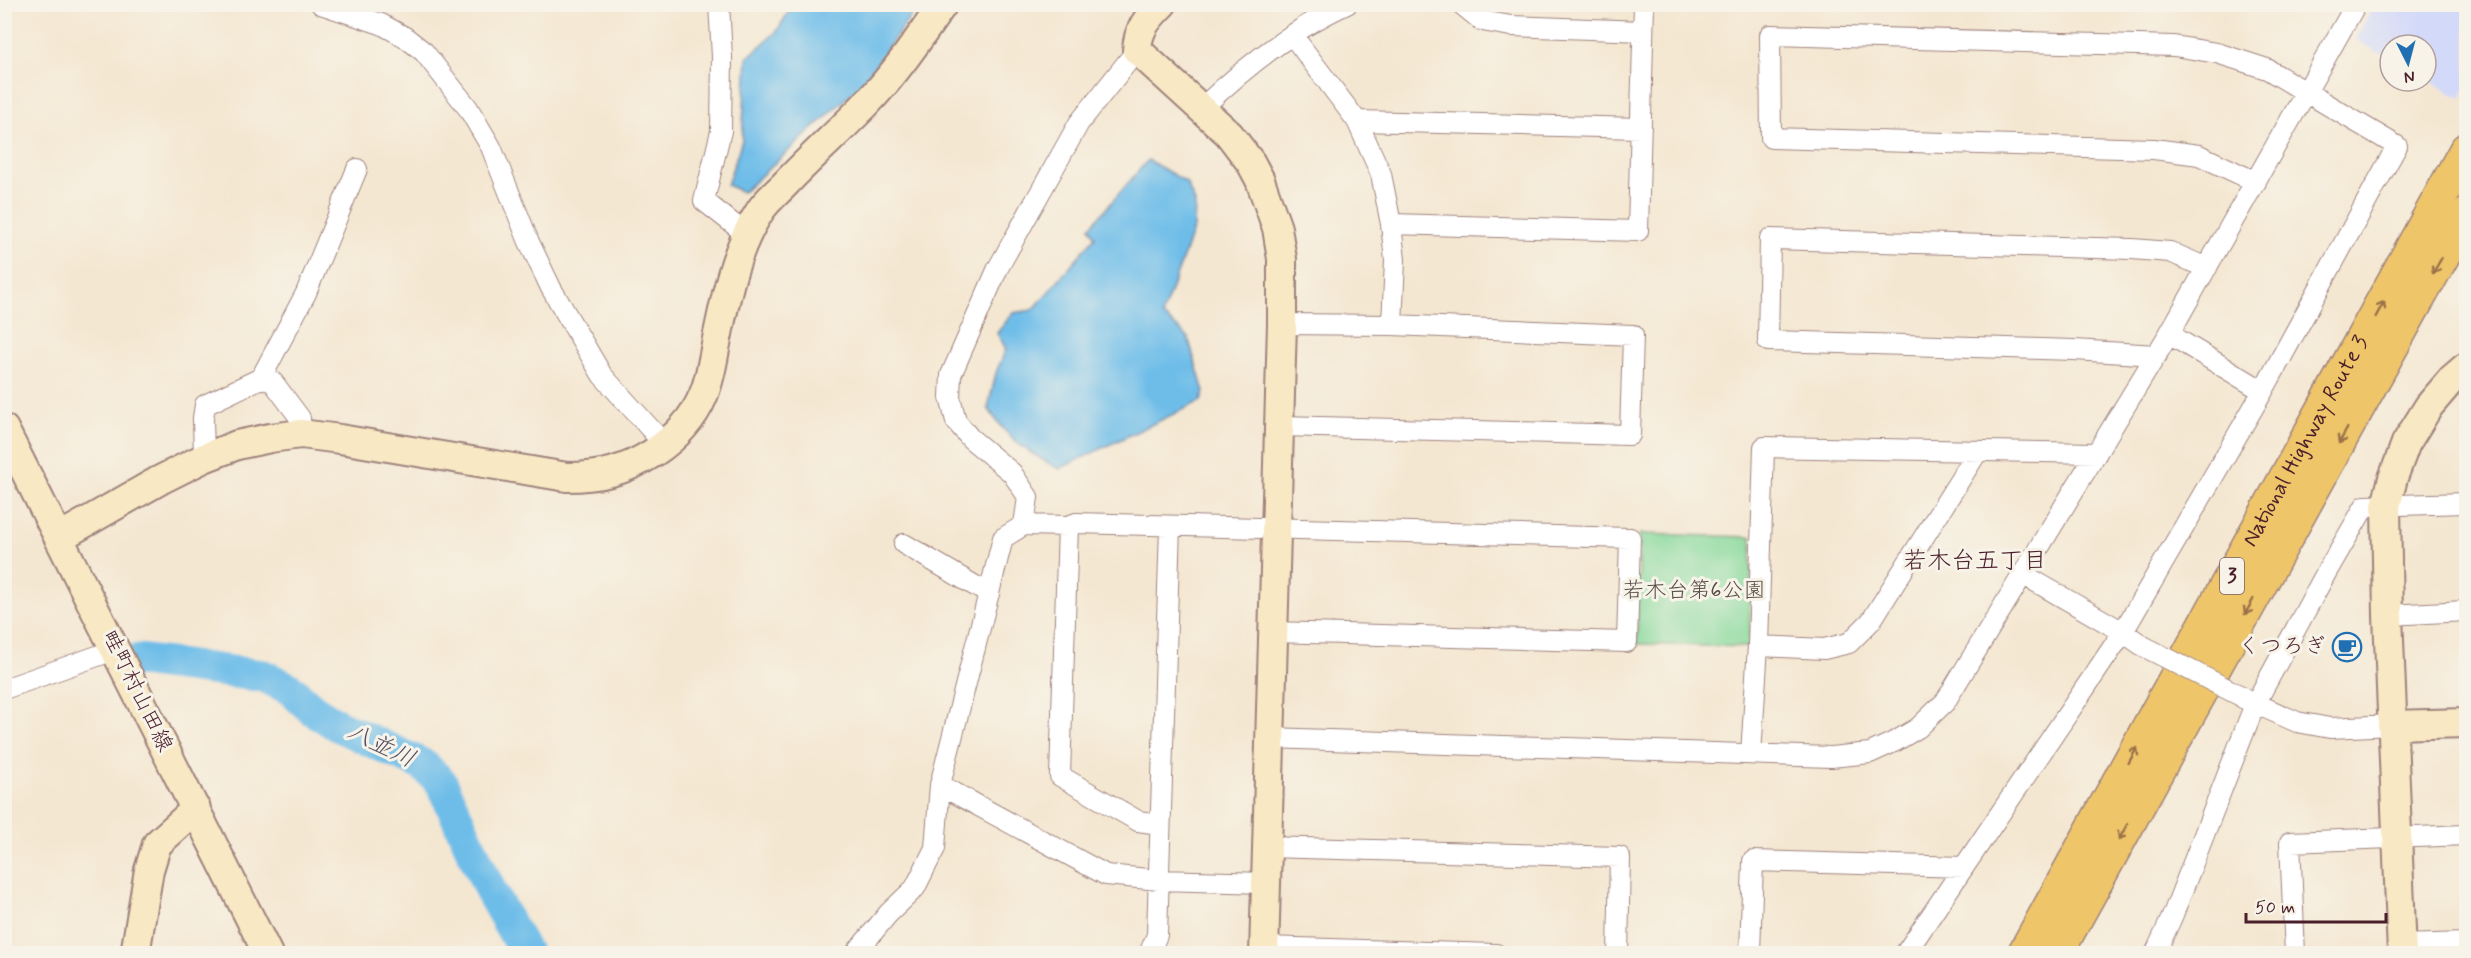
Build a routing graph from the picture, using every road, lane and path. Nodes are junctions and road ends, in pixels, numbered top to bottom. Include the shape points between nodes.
1 (321, 4) edge
2 (719, 4) edge
3 (943, 4) edge
4 (1162, 4) edge
5 (1347, 4) edge
6 (1461, 4) edge
7 (1644, 4) edge
8 (2356, 4) edge
9 (1643, 30) junction
10 (1293, 36) junction
11 (1137, 50) junction
12 (2307, 93) junction
13 (1202, 108) junction
14 (1357, 121) junction
15 (1641, 128) junction
16 (2466, 150) edge
17 (357, 170) dead end
18 (2256, 182) junction
19 (2466, 215) edge
20 (1391, 224) junction
21 (746, 234) junction
22 (2207, 268) junction
23 (1282, 324) junction
24 (1392, 325) junction
25 (2169, 334) junction
26 (2157, 355) junction
27 (2466, 367) edge
28 (261, 378) junction
29 (2263, 391) junction
30 (1280, 426) junction
31 (4, 429) edge
32 (301, 434) junction
33 (665, 445) junction
34 (1978, 451) junction
35 (2097, 453) junction
36 (204, 458) junction
37 (2466, 503) edge
38 (2386, 506) junction
39 (1024, 525) junction
40 (1068, 526) junction
41 (1170, 526) junction
42 (1275, 528) junction
43 (60, 537) junction
44 (904, 544) dead end
45 (2024, 575) junction
46 (989, 594) junction
47 (2466, 611) edge
48 (2388, 615) junction
49 (1273, 632) junction
50 (2123, 632) junction
51 (1758, 646) junction
52 (117, 649) junction
53 (4, 689) edge
54 (2248, 700) junction
55 (2466, 723) edge
56 (2392, 725) junction
57 (1270, 738) junction
58 (1751, 754) junction
59 (940, 785) junction
60 (2116, 787) junction
61 (196, 809) junction
62 (1160, 824) junction
63 (2466, 835) edge
64 (2397, 837) junction
65 (1267, 847) junction
66 (1964, 867) junction
67 (1159, 880) junction
68 (1266, 883) junction
69 (2466, 943) edge
70 (2402, 949) edge
71 (1264, 950) edge
72 (135, 954) edge
73 (268, 954) edge
74 (855, 954) edge
75 (1149, 954) edge
76 (1496, 954) edge
77 (1618, 954) edge
78 (1750, 954) edge
79 (1905, 954) edge
80 (2003, 954) edge
81 (2024, 954) edge
82 (2056, 954) edge
83 (2155, 954) edge
84 (2295, 954) edge

1 - 33 street via 381,24 405,37 424,52 468,108 491,147 551,288 602,375
2 - 21 street via 721,132 704,201
3 - 21 street via 870,100 810,157 762,209
4 - 11 street via 1142,25
5 - 10 street
6 - 9 street via 1482,21 1511,26
7 - 9 street
8 - 12 street
9 - 15 street
10 - 13 street via 1232,79
10 - 14 street
11 - 13 street
11 - 39 street via 1079,123 998,268 951,375 950,397 956,421 1012,473 1028,497
12 - 18 street
12 - 18 street via 2267,69 2217,53 2174,46 1770,35 1771,138 2154,149 2199,155
12 - 29 street via 2397,146
13 - 23 street via 1251,163 1269,199 1282,259
14 - 15 street
14 - 20 street via 1381,174
15 - 20 street via 1638,231
60 -> 16 highway, National Highway Route 3 / 3
17 - 28 street via 306,293
18 - 22 street
19 -> 82 highway, National Highway Route 3 / 3
20 - 24 street via 1395,260
21 - 33 street via 731,275 703,396 682,429
22 - 25 street
22 - 26 street via 2170,252 2132,249 1770,239 1768,342
23 - 24 street
23 - 30 street
24 - 30 street via 1633,335 1630,435
25 - 26 street
25 - 29 street
26 - 35 street
27 - 38 street via 2429,406 2406,443
28 - 32 street via 273,382 300,418
28 - 36 street via 205,405
29 - 50 street
30 - 42 street
31 - 43 street, 畦町村山田線
32 - 33 street via 567,477 612,474 633,466
32 - 36 street via 237,445
34 - 35 street
34 - 51 street via 1871,621 1849,643 1824,650
34 - 51 street via 1764,447
35 - 45 street
36 - 43 street
37 - 38 street
38 - 48 street
38 - 54 street via 2365,506
39 - 40 street
39 - 46 street via 1004,538
40 - 41 street
40 - 62 street via 1060,777 1138,821
41 - 42 street
41 - 62 street
42 - 49 street
42 - 49 street via 1630,538 1627,642
43 - 52 street, 畦町村山田線
44 - 46 street
45 - 50 street
45 - 58 street via 1945,702 1918,728 1870,753 1832,757
46 - 59 street
47 - 48 street
48 - 56 street
49 - 57 street
50 - 54 street, bridge
50 - 66 street
51 - 58 street
52 - 53 street
52 - 61 street, 畦町村山田線
54 - 56 street via 2297,722 2330,728
54 - 83 street via 2172,917
55 - 56 street
56 - 64 street
57 - 58 street
57 - 65 street
59 - 67 street via 1106,875
59 - 74 street via 935,848 925,871 915,888
60 - 80 highway
60 - 81 highway, National Highway Route 3 / 3
61 - 72 street via 157,844
61 - 73 street, 畦町村山田線
62 - 67 street
63 - 64 street
64 - 70 street
64 - 84 street via 2290,842
65 - 68 street
65 - 77 street via 1620,857
66 - 78 street via 1753,861
66 - 79 street
67 - 68 street
67 - 75 street via 1157,935
68 - 71 street
69 - 70 street
71 - 76 street

